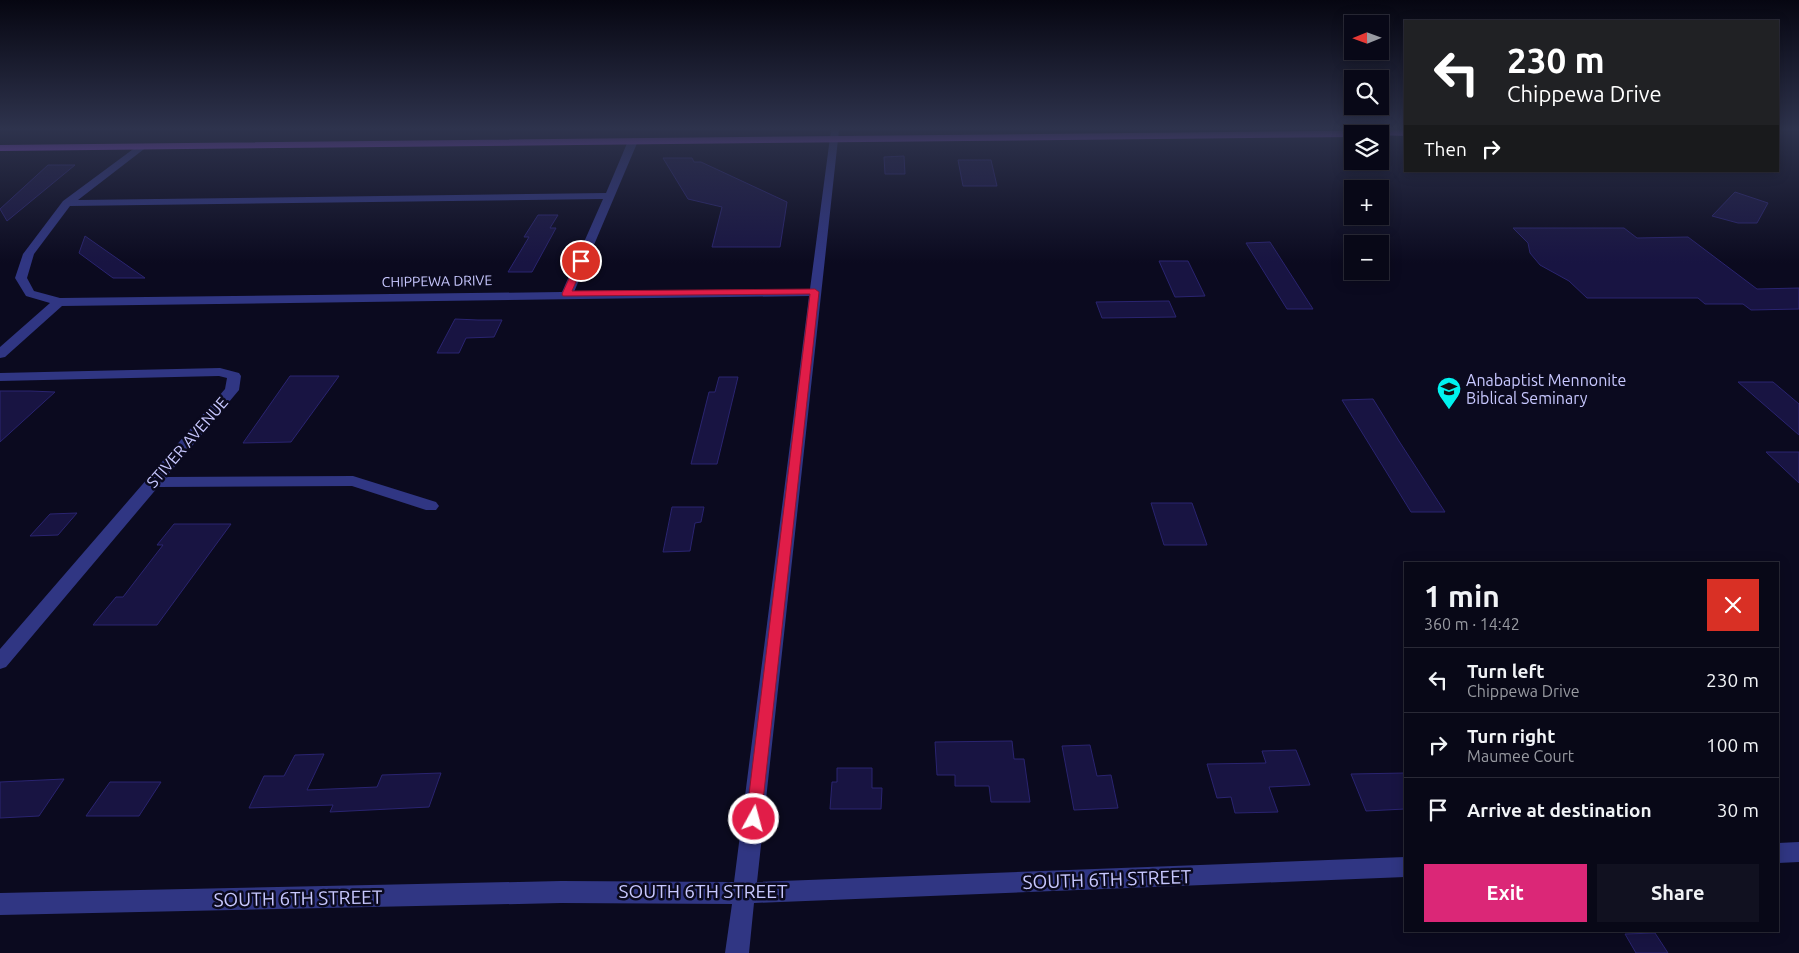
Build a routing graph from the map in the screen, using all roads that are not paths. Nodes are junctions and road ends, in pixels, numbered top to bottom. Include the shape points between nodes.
1 (106, 174) edge
2 (619, 174) edge
3 (829, 174) edge
4 (610, 196) junction
5 (68, 203) junction
6 (815, 292) junction
7 (566, 294) junction
8 (59, 302) junction
9 (0, 354) edge
10 (0, 377) edge
11 (154, 482) junction
12 (431, 506) dead end
13 (0, 662) edge
14 (1799, 852) edge
15 (1779, 853) edge
16 (1404, 868) edge
17 (745, 893) junction
18 (0, 904) edge
19 (737, 953) edge

1 - 5 street, CHIPPEWA DRIVE
2 - 4 street
3 - 6 street
4 - 5 street
4 - 7 street
5 - 8 street, CHIPPEWA DRIVE via 29,254 21,278 30,293
6 - 7 street, CHIPPEWA DRIVE
6 - 17 street
7 - 8 street, CHIPPEWA DRIVE
8 - 9 street
10 - 11 street, STIVER AVENUE via 220,372 234,376 232,390
11 - 12 street via 353,481
11 - 13 street, STIVER AVENUE
14 - 15 street
16 - 17 street, SOUTH 6TH STREET
17 - 18 street, SOUTH 6TH STREET via 561,892
17 - 19 street

